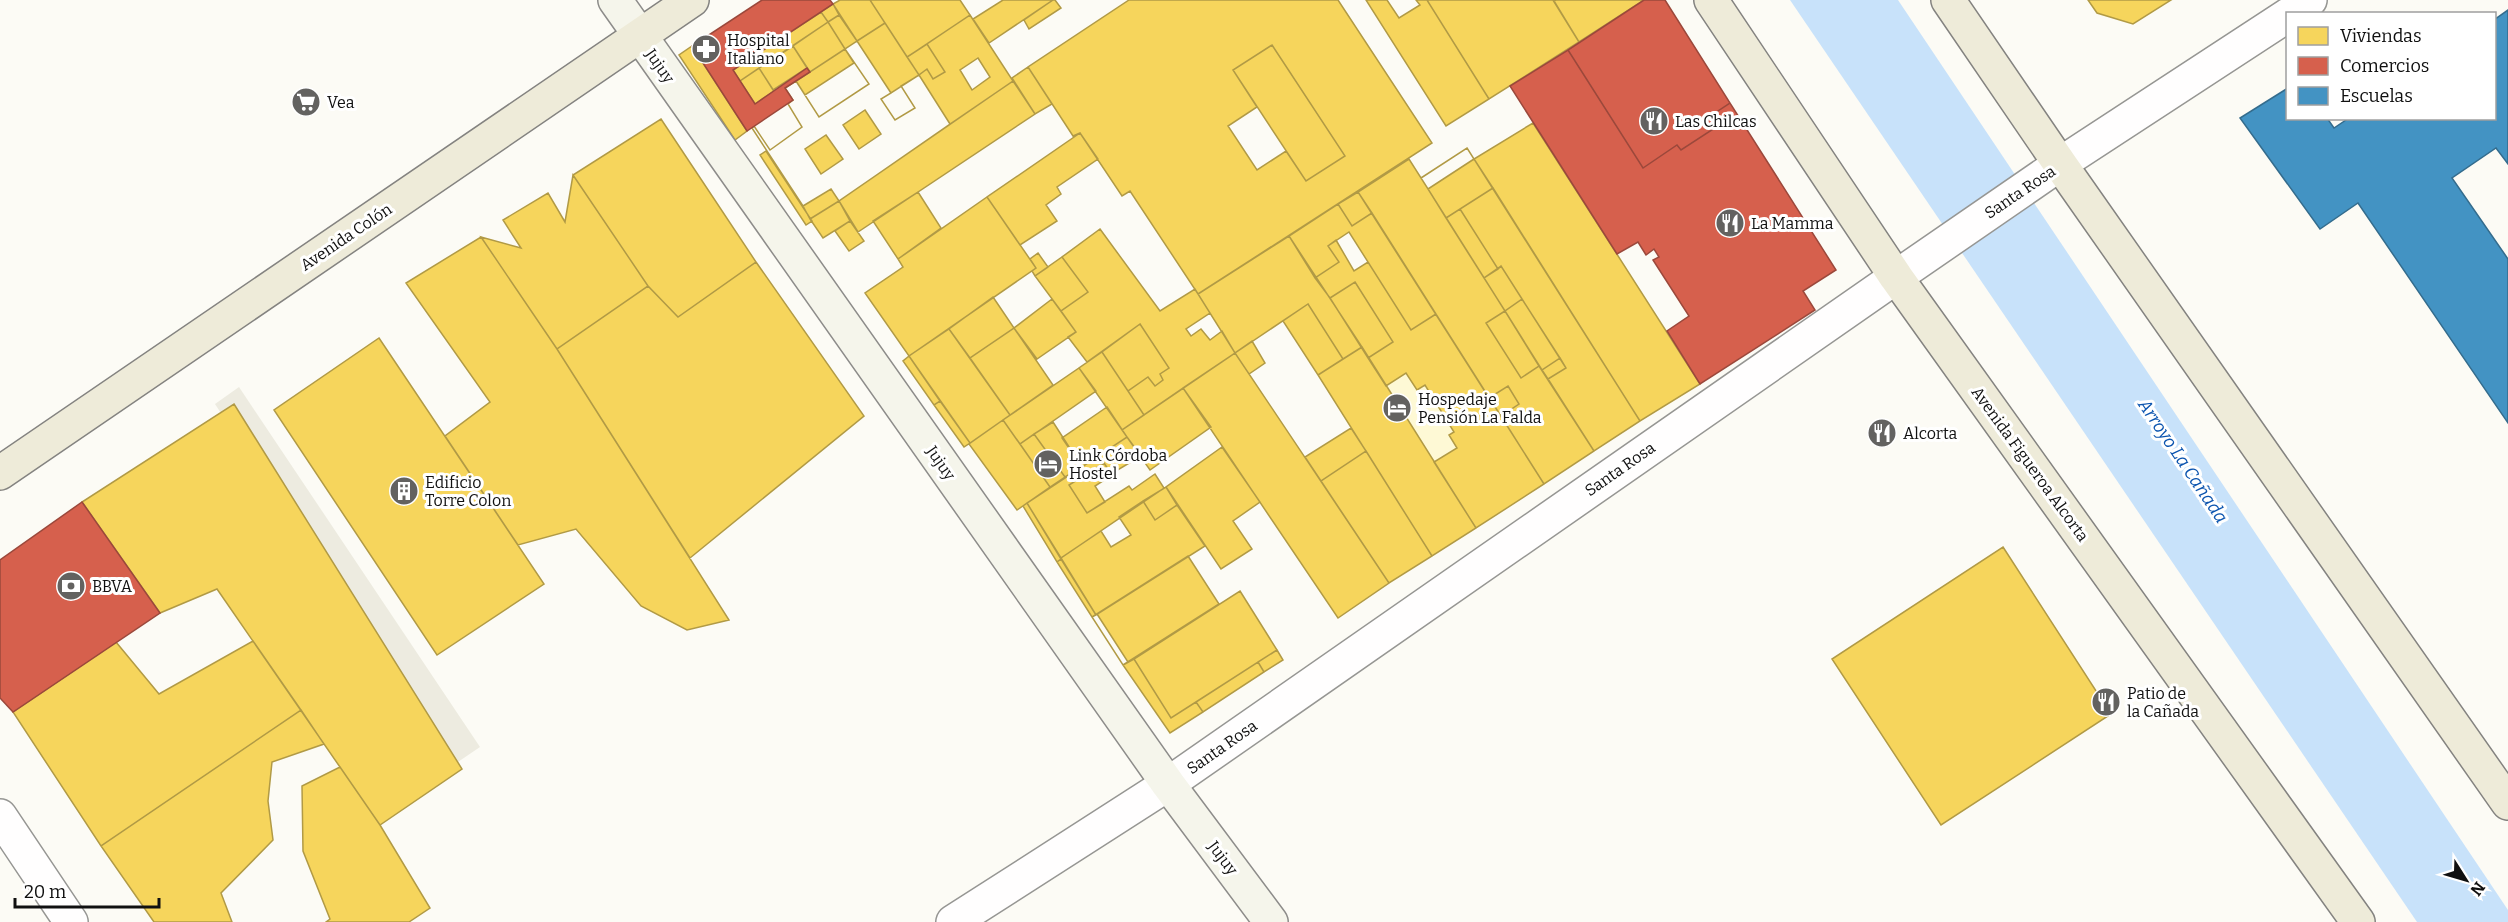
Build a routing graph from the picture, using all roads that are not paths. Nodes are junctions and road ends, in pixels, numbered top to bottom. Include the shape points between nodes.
1 (615, 0) edge
2 (692, 0) edge
3 (1711, 0) edge
4 (1948, 0) edge
5 (2310, 0) edge
6 (2291, 12) edge
7 (2286, 15) edge
8 (640, 36) junction
9 (2060, 165) junction
10 (1896, 277) junction
11 (0, 473) edge
12 (1168, 784) junction
13 (2508, 803) edge
14 (0, 816) edge
15 (71, 922) edge
16 (953, 922) edge
17 (1271, 922) edge
18 (2358, 922) edge

1 - 8 street, Jujuy
2 - 8 main road, Avenida Colón
3 - 10 main road, Avenida Figueroa Alcorta
4 - 9 main road
5 - 6 street, Santa Rosa
7 - 9 street, Santa Rosa
8 - 11 main road, Avenida Colón
8 - 12 street, Jujuy
9 - 10 street, Santa Rosa
9 - 13 main road
10 - 12 street, Santa Rosa
10 - 18 main road, Avenida Figueroa Alcorta
12 - 16 street, Santa Rosa
12 - 17 street, Jujuy
14 - 15 street

